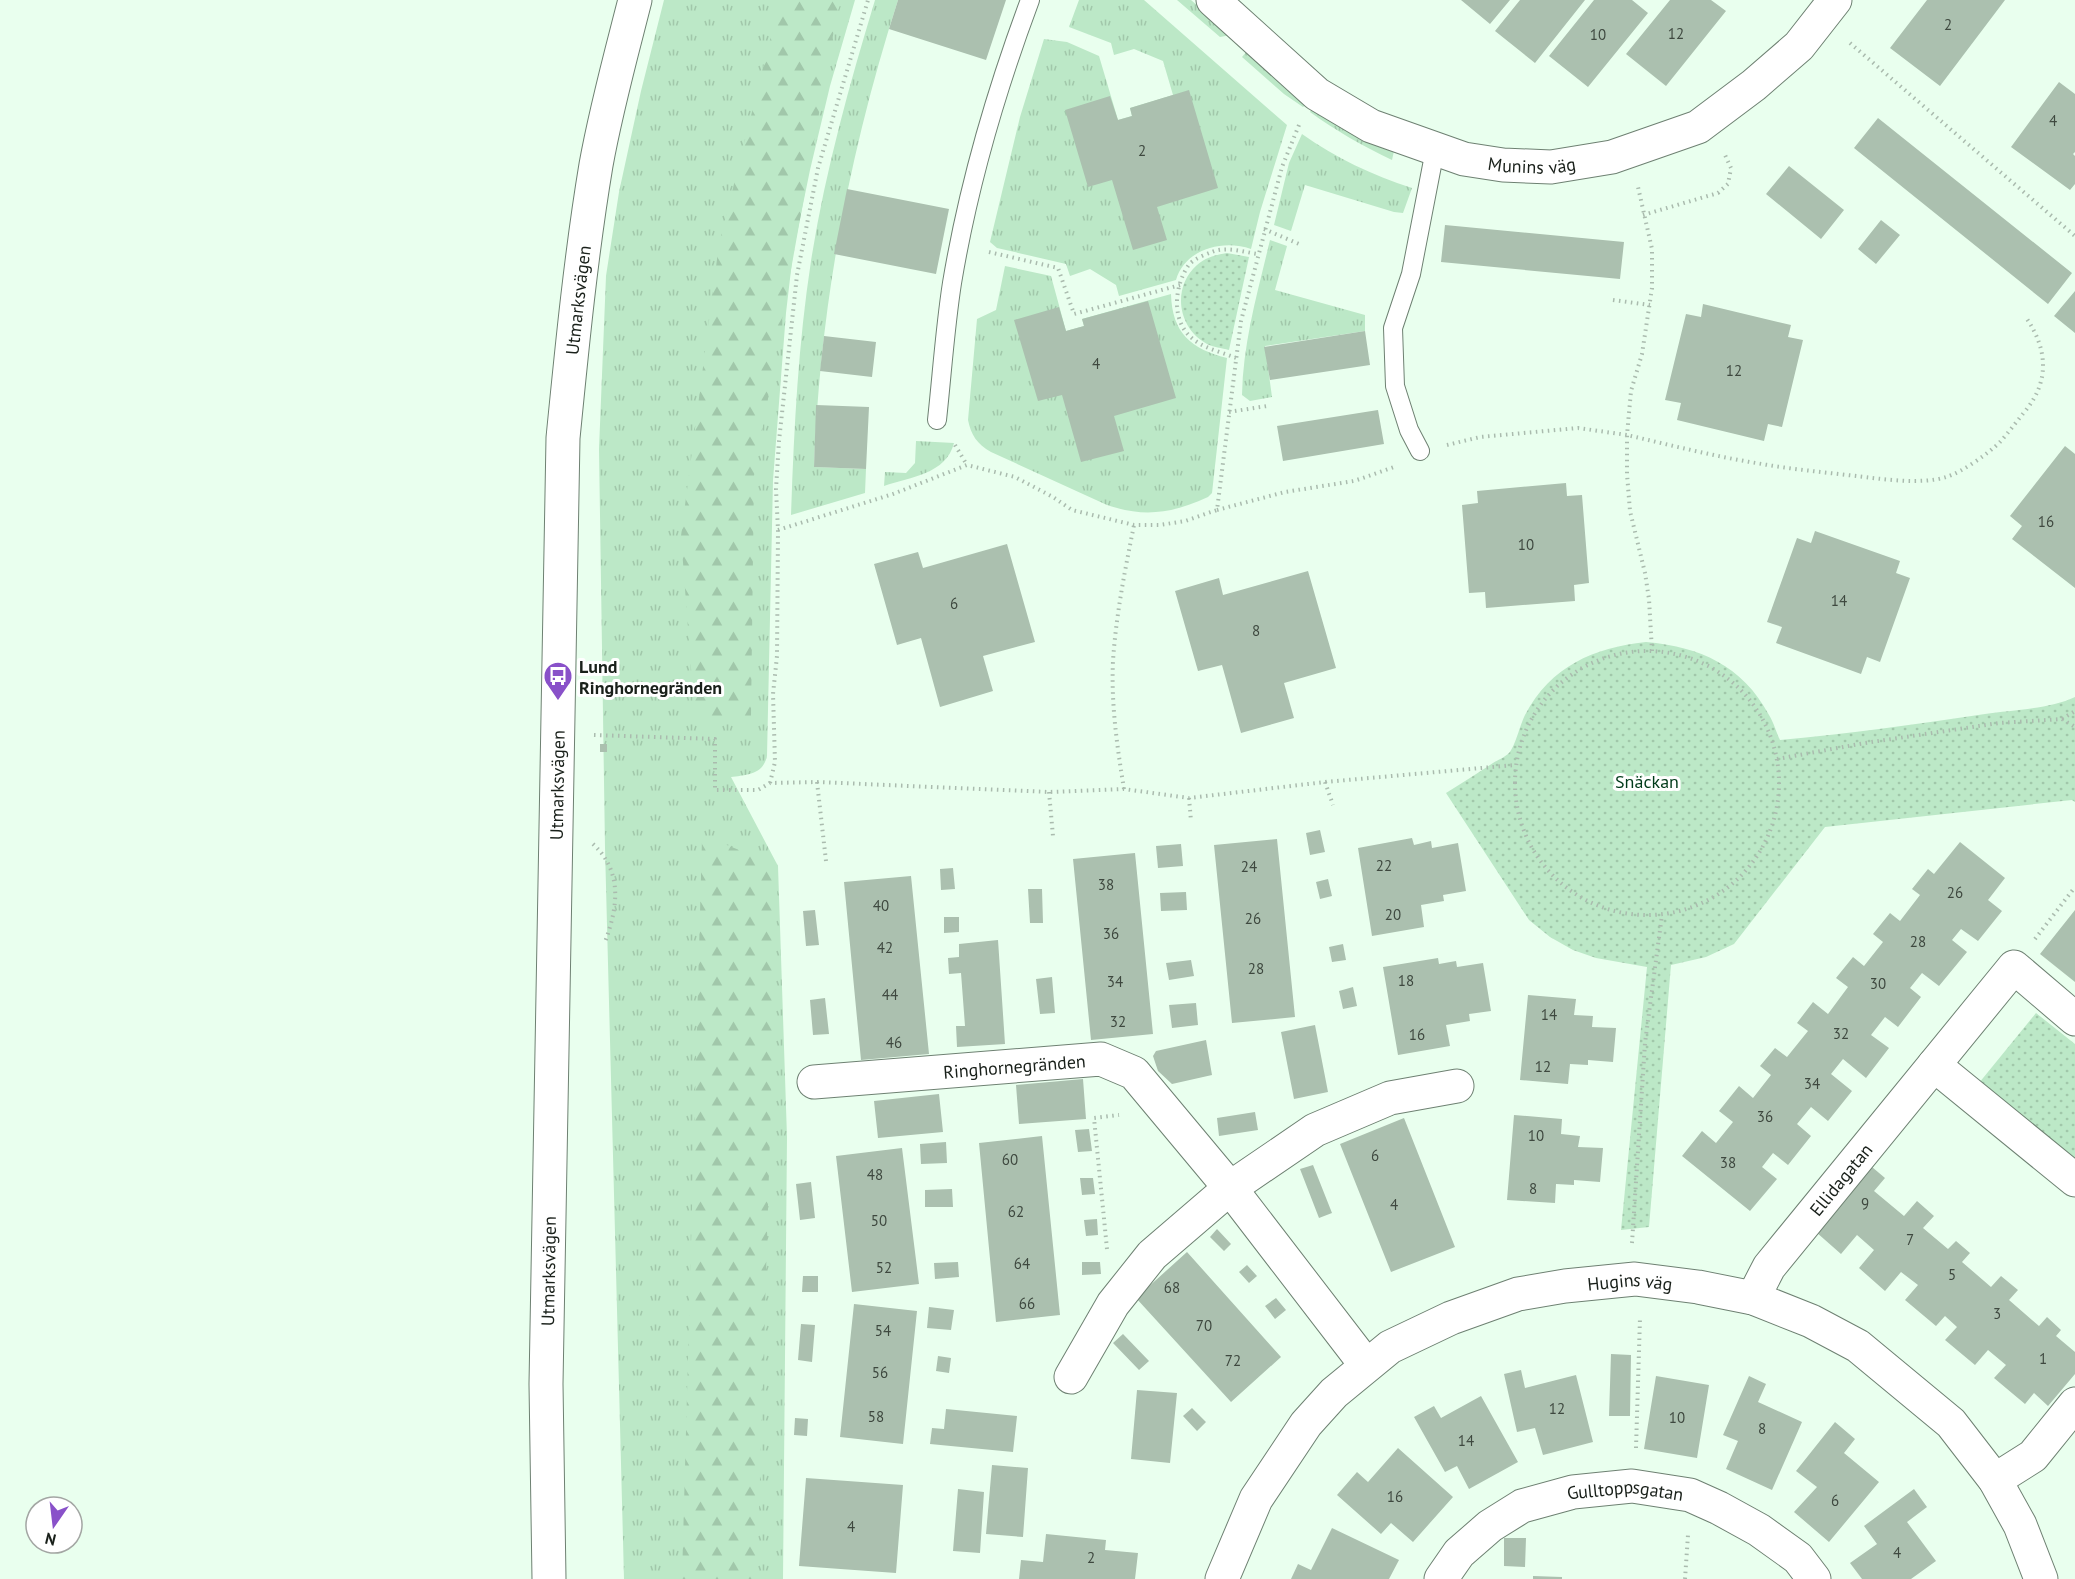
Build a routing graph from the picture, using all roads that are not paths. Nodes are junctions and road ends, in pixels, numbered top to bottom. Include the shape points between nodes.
1 (635, 0) edge
2 (1030, 0) edge
3 (1220, 2) edge
4 (1828, 10) edge
5 (1435, 150) junction
6 (937, 420) dead end
7 (1420, 451) road end
8 (2075, 1019) edge
9 (1934, 1065) junction
10 (814, 1082) dead end
11 (1457, 1086) dead end
12 (2075, 1180) edge
13 (1230, 1188) junction
14 (1754, 1298) junction
15 (1366, 1365) junction
16 (1071, 1377) dead end
17 (2075, 1404) edge
18 (1995, 1480) junction
19 (549, 1579) edge
20 (1222, 1579) edge
21 (1441, 1579) edge
22 (1814, 1579) edge
23 (2041, 1579) edge

1 - 19 street, Utmarksvägen via 596,164 576,303 563,438 546,1372
2 - 6 lane via 973,183 952,283
3 - 5 street, Munins väg via 1317,94 1371,126
4 - 5 street, Munins väg via 1799,46 1698,127 1612,157 1551,167 1503,165
5 - 7 lane via 1411,274 1393,328 1395,386 1408,430
8 - 9 street, Ellidagatan via 2014,967
9 - 12 street
9 - 14 street, Ellidagatan via 1769,1267
10 - 13 street, Ringhornegränden via 1101,1059 1134,1073
11 - 13 street via 1390,1098 1315,1130
13 - 15 street, Ringhornegränden
13 - 16 street via 1152,1256 1113,1304
14 - 15 street, Hugins väg via 1635,1279 1518,1294 1451,1317 1390,1347
14 - 18 street, Hugins väg via 1812,1321 1858,1346 1951,1424
15 - 20 street, Hugins väg via 1334,1393 1282,1457 1256,1499
17 - 18 street via 2033,1456
18 - 23 street, Hugins väg via 2020,1525
21 - 22 street, Gulltoppsgatan via 1459,1553 1522,1506 1573,1492 1632,1486 1690,1495 1719,1508 1798,1558

